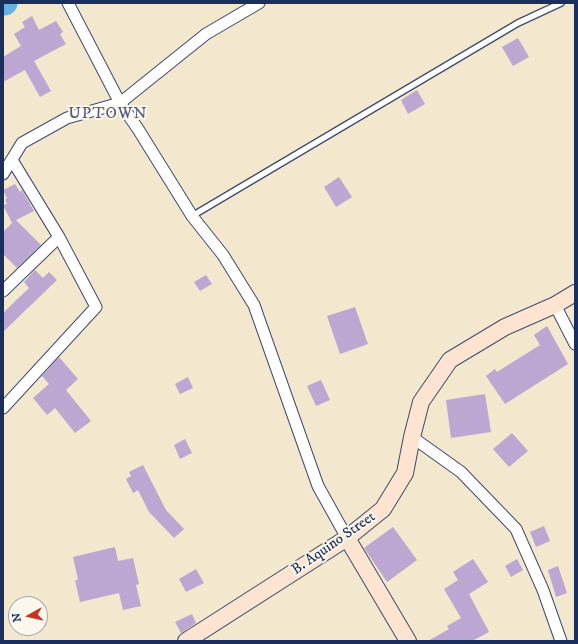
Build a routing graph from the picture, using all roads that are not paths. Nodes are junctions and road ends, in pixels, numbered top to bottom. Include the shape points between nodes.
1 (68, 3) edge
2 (259, 3) edge
3 (560, 3) edge
4 (120, 103) junction
5 (12, 160) junction
6 (3, 174) edge
7 (192, 216) junction
8 (59, 237) junction
9 (3, 291) edge
10 (575, 293) edge
11 (555, 306) junction
12 (575, 344) edge
13 (3, 408) edge
14 (412, 437) junction
15 (347, 538) junction
16 (186, 641) edge
17 (408, 641) edge
18 (561, 641) edge

1 - 4 street
2 - 4 street via 206,34
3 - 7 lane via 518,23
4 - 5 street via 67,118 22,143
4 - 7 street
5 - 6 street
5 - 8 street
7 - 15 street via 223,255 254,305 318,486
8 - 9 street
8 - 13 street via 96,307
10 - 11 street, B. Aquino Street
11 - 12 street
11 - 14 street, B. Aquino Street via 505,327 450,360 420,402
14 - 15 street, B. Aquino Street via 405,473 383,509
14 - 18 street via 461,472 516,529 543,590
15 - 16 street, B. Aquino Street
15 - 17 street

